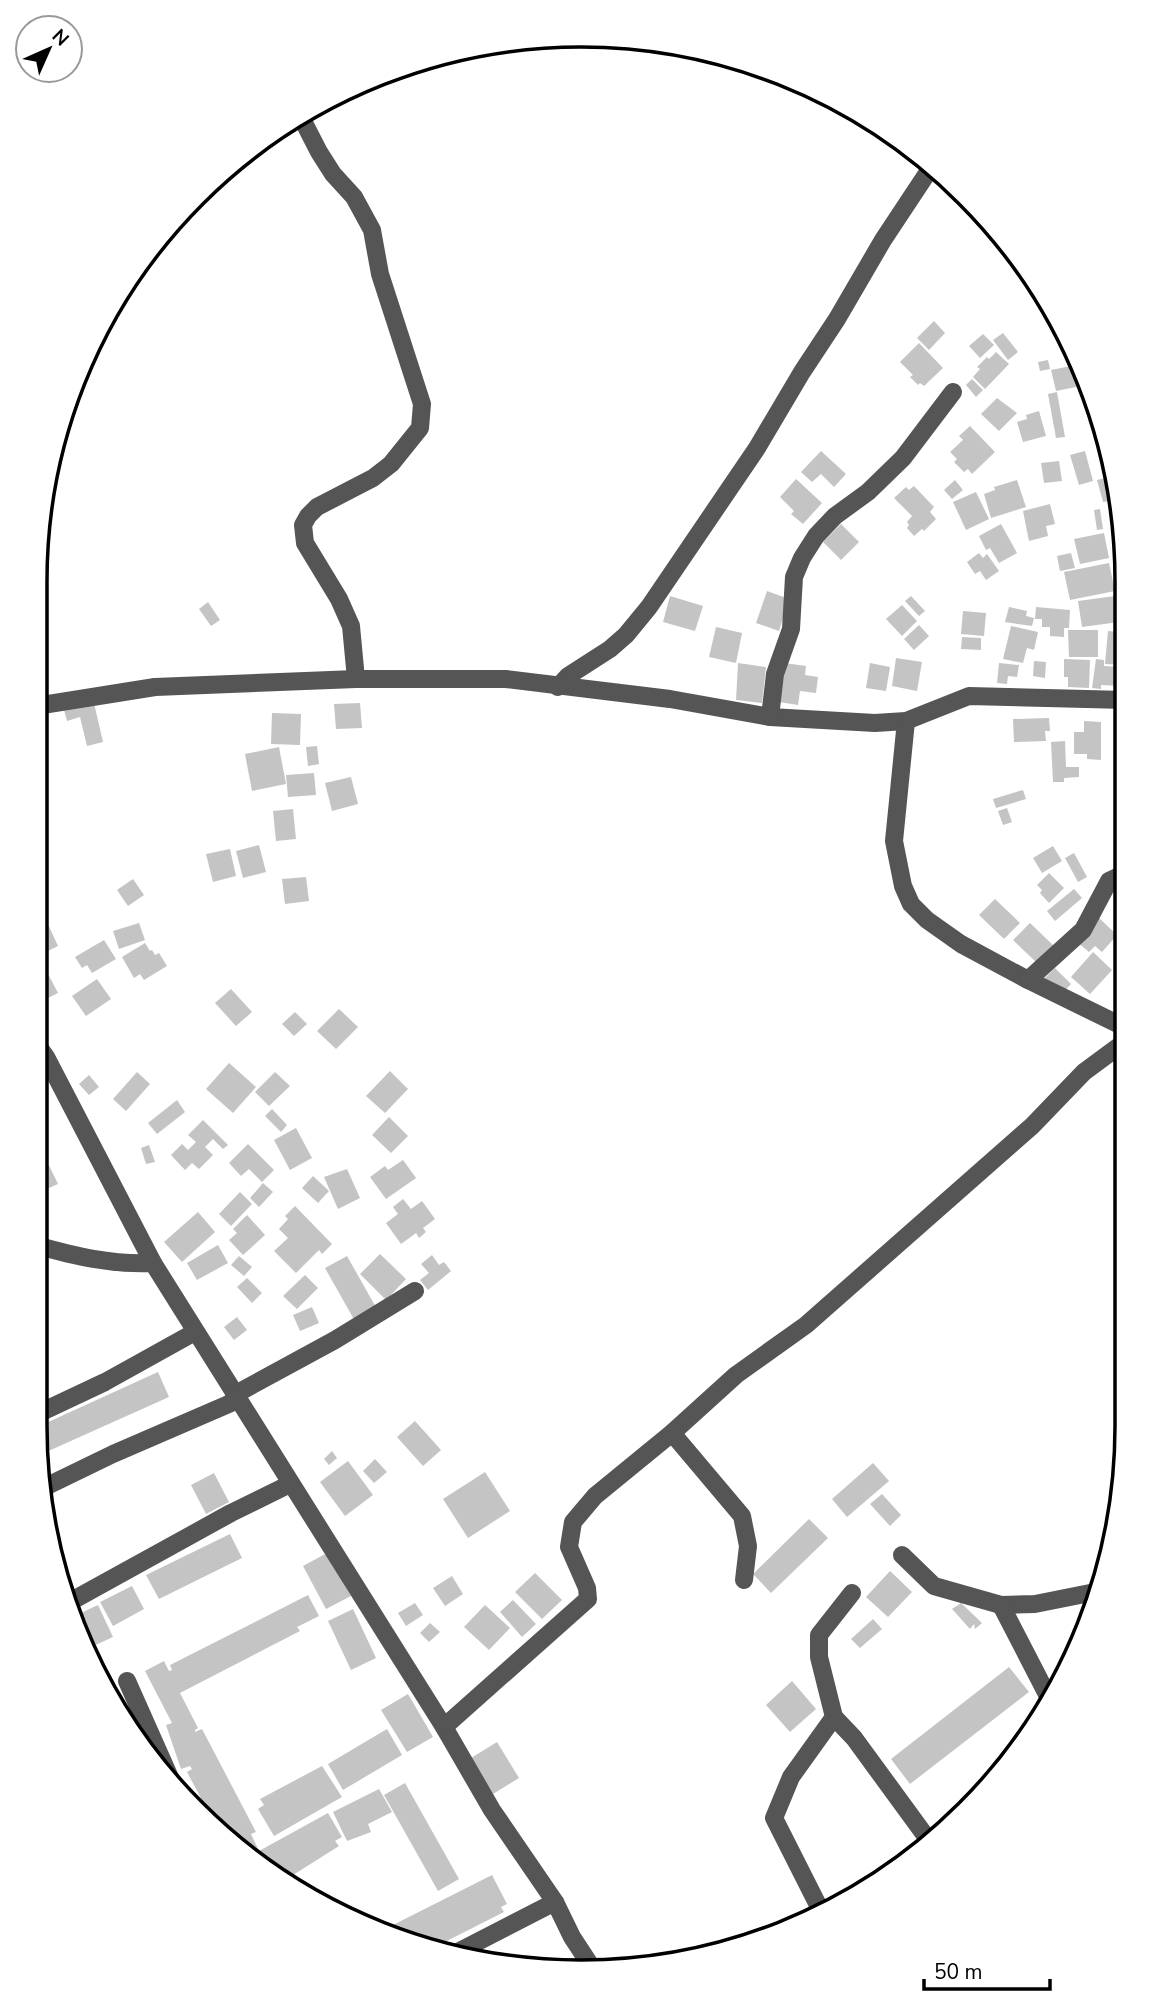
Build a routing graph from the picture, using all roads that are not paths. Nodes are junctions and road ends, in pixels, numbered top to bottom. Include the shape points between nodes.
1 (305, 125) edge
2 (926, 175) edge
3 (953, 392) dead end
4 (356, 679) junction
5 (558, 687) junction
6 (1115, 700) edge
7 (47, 704) edge
8 (770, 718) junction
9 (906, 721) junction
10 (1115, 878) edge
11 (1028, 980) junction
12 (1115, 1023) edge
13 (1115, 1049) edge
14 (47, 1059) edge
15 (47, 1248) edge
16 (153, 1264) junction
17 (415, 1291) dead end
18 (195, 1332) junction
19 (236, 1398) junction
20 (47, 1409) edge
21 (672, 1433) junction
22 (51, 1484) edge
23 (290, 1484) junction
24 (902, 1555) dead end
25 (744, 1580) dead end
26 (852, 1593) dead end
27 (1087, 1594) edge
28 (76, 1598) edge
29 (1001, 1605) junction
30 (127, 1681) dead end
31 (1045, 1690) edge
32 (834, 1717) junction
33 (444, 1727) junction
34 (158, 1751) edge
35 (924, 1834) edge
36 (555, 1902) junction
37 (818, 1905) edge
38 (468, 1947) edge
39 (587, 1960) edge

1 - 4 street via 318,152 354,197 372,230 380,274 422,404 420,428 391,464 317,507 303,525 305,543 351,626
2 - 5 street via 757,448 649,607 626,635
3 - 8 street via 903,458 869,492 835,516 802,558 794,577 791,629 775,674
4 - 5 street via 506,679
4 - 7 street via 155,687
5 - 8 street via 670,699
6 - 9 street via 969,696
8 - 9 street
9 - 11 street via 894,841 903,886 927,920
10 - 11 street via 1109,881 1083,930
11 - 12 street
13 - 21 street via 1084,1072 1032,1126 806,1325 736,1376
14 - 16 street
15 - 16 street via 125,1265
16 - 18 street
17 - 19 street
18 - 19 street
18 - 20 street
19 - 22 street
19 - 23 street
21 - 25 street via 741,1517 748,1546
21 - 33 street via 595,1496 573,1522 569,1547 588,1599
23 - 28 street
23 - 33 street
24 - 29 street via 934,1586
26 - 32 street via 819,1635 818,1657
27 - 29 street
29 - 31 street
30 - 34 street
32 - 35 street
32 - 37 street via 791,1777 774,1818
33 - 36 street via 492,1810
36 - 38 street
36 - 39 street

